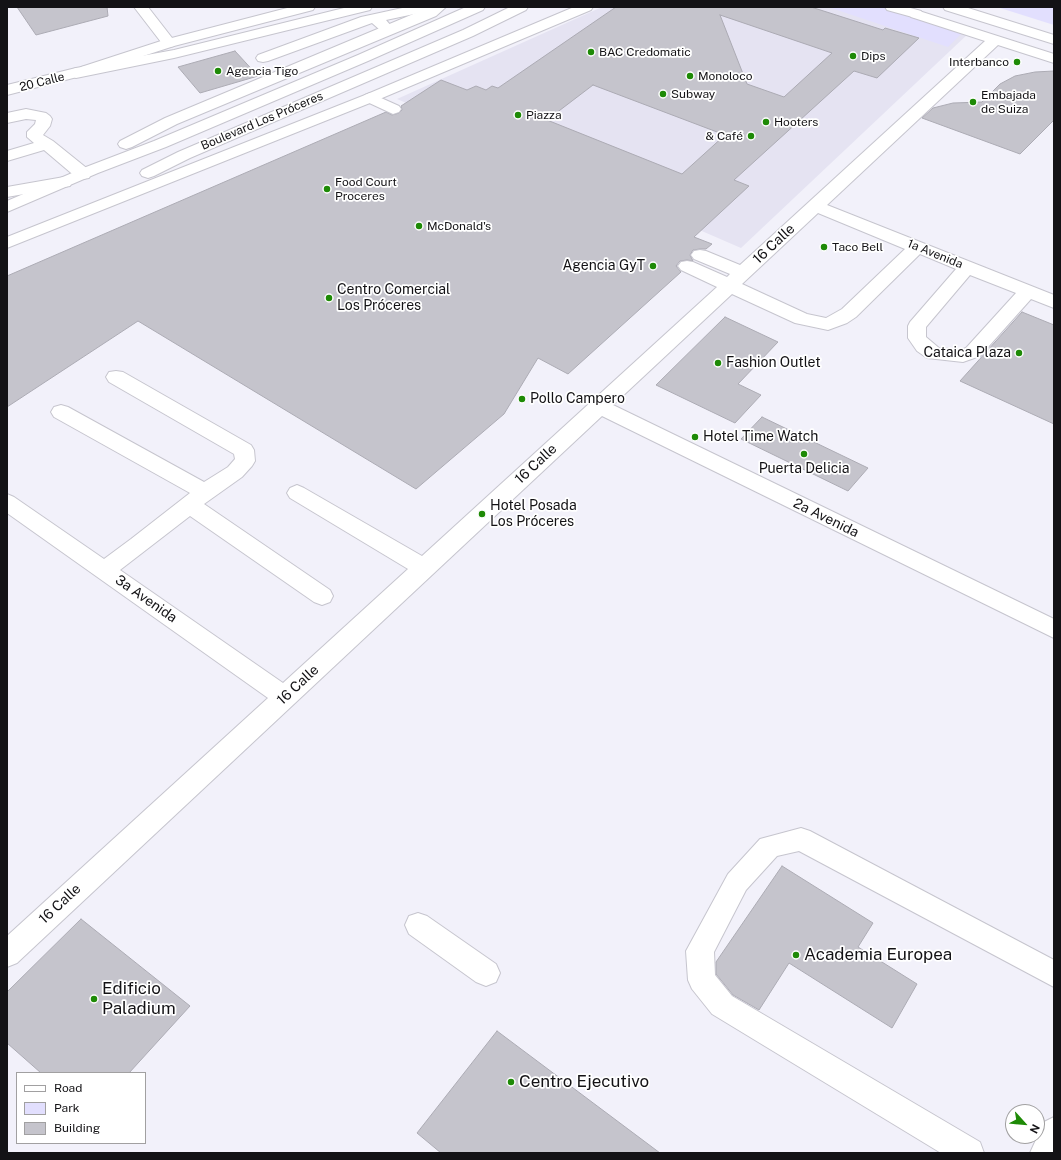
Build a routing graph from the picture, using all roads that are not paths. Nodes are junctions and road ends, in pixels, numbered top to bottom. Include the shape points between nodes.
1 (308, 7) edge
2 (365, 7) edge
3 (428, 7) edge
4 (439, 7) edge
5 (478, 7) edge
6 (521, 7) edge
7 (586, 7) edge
8 (892, 7) edge
9 (901, 7) edge
10 (950, 7) edge
11 (144, 8) edge
12 (916, 14) junction
13 (375, 18) junction
14 (388, 31) junction
15 (995, 40) junction
16 (1054, 40) edge
17 (168, 43) junction
18 (263, 58) dead end
19 (1054, 60) edge
20 (76, 73) junction
21 (7, 90) edge
22 (370, 98) junction
23 (393, 109) dead end
24 (7, 118) edge
25 (47, 144) junction
26 (7, 156) edge
27 (87, 172) junction
28 (64, 182) junction
29 (7, 192) edge
30 (815, 206) junction
31 (7, 207) edge
32 (7, 243) edge
33 (917, 247) junction
34 (694, 260) dead end
35 (967, 267) junction
36 (737, 279) junction
37 (1028, 291) junction
38 (1054, 302) edge
39 (116, 377) dead end
40 (599, 406) junction
41 (61, 412) dead end
42 (297, 493) dead end
43 (197, 499) junction
44 (7, 502) edge
45 (424, 568) junction
46 (104, 570) junction
47 (322, 596) dead end
48 (1054, 629) edge
49 (285, 697) junction
50 (418, 925) dead end
51 (7, 954) edge
52 (486, 973) dead end
53 (1054, 974) edge
54 (1054, 1132) edge
55 (969, 1153) edge
56 (1045, 1153) edge

1 - 17 main road
2 - 20 main road via 174,54
3 - 13 main road
4 - 14 main road via 431,13
5 - 27 main road, Boulevard Los Próceres via 160,144
6 - 32 main road, Boulevard Los Próceres via 468,33 184,155
7 - 22 main road
8 - 12 main road
9 - 12 main road
10 - 16 main road
11 - 17 main road
12 - 15 main road
13 - 14 main road
13 - 18 main road
14 - 27 main road via 171,121 128,143
15 - 19 main road
15 - 30 main road, 16 Calle
17 - 20 main road
20 - 21 main road, 20 Calle
22 - 23 main road
22 - 32 main road
24 - 25 main road via 26,114 40,116 44,119 42,126 35,132 35,137
25 - 26 main road
25 - 27 main road
27 - 28 main road, Boulevard Los Próceres
28 - 29 main road
28 - 31 main road, Boulevard Los Próceres
30 - 33 main road, 1a Avenida
30 - 36 main road, 16 Calle
33 - 35 main road, 1a Avenida
33 - 36 main road via 849,313 828,324 802,319
34 - 36 main road
35 - 37 main road, 1a Avenida
35 - 37 main road via 917,326 917,338 934,354 963,356 973,352
36 - 40 main road, 16 Calle
37 - 38 main road, 1a Avenida
39 - 43 main road via 244,450 245,461 235,472
40 - 45 main road, 16 Calle
40 - 48 main road, 2a Avenida
41 - 43 main road
42 - 45 main road
43 - 46 main road
43 - 47 main road
44 - 46 main road, 3a Avenida
45 - 49 main road, 16 Calle
46 - 49 main road, 3a Avenida
49 - 51 main road, 16 Calle
50 - 52 main road
53 - 55 main road via 801,839 769,847 763,853 737,882 700,951 702,980 722,1005
54 - 56 main road

